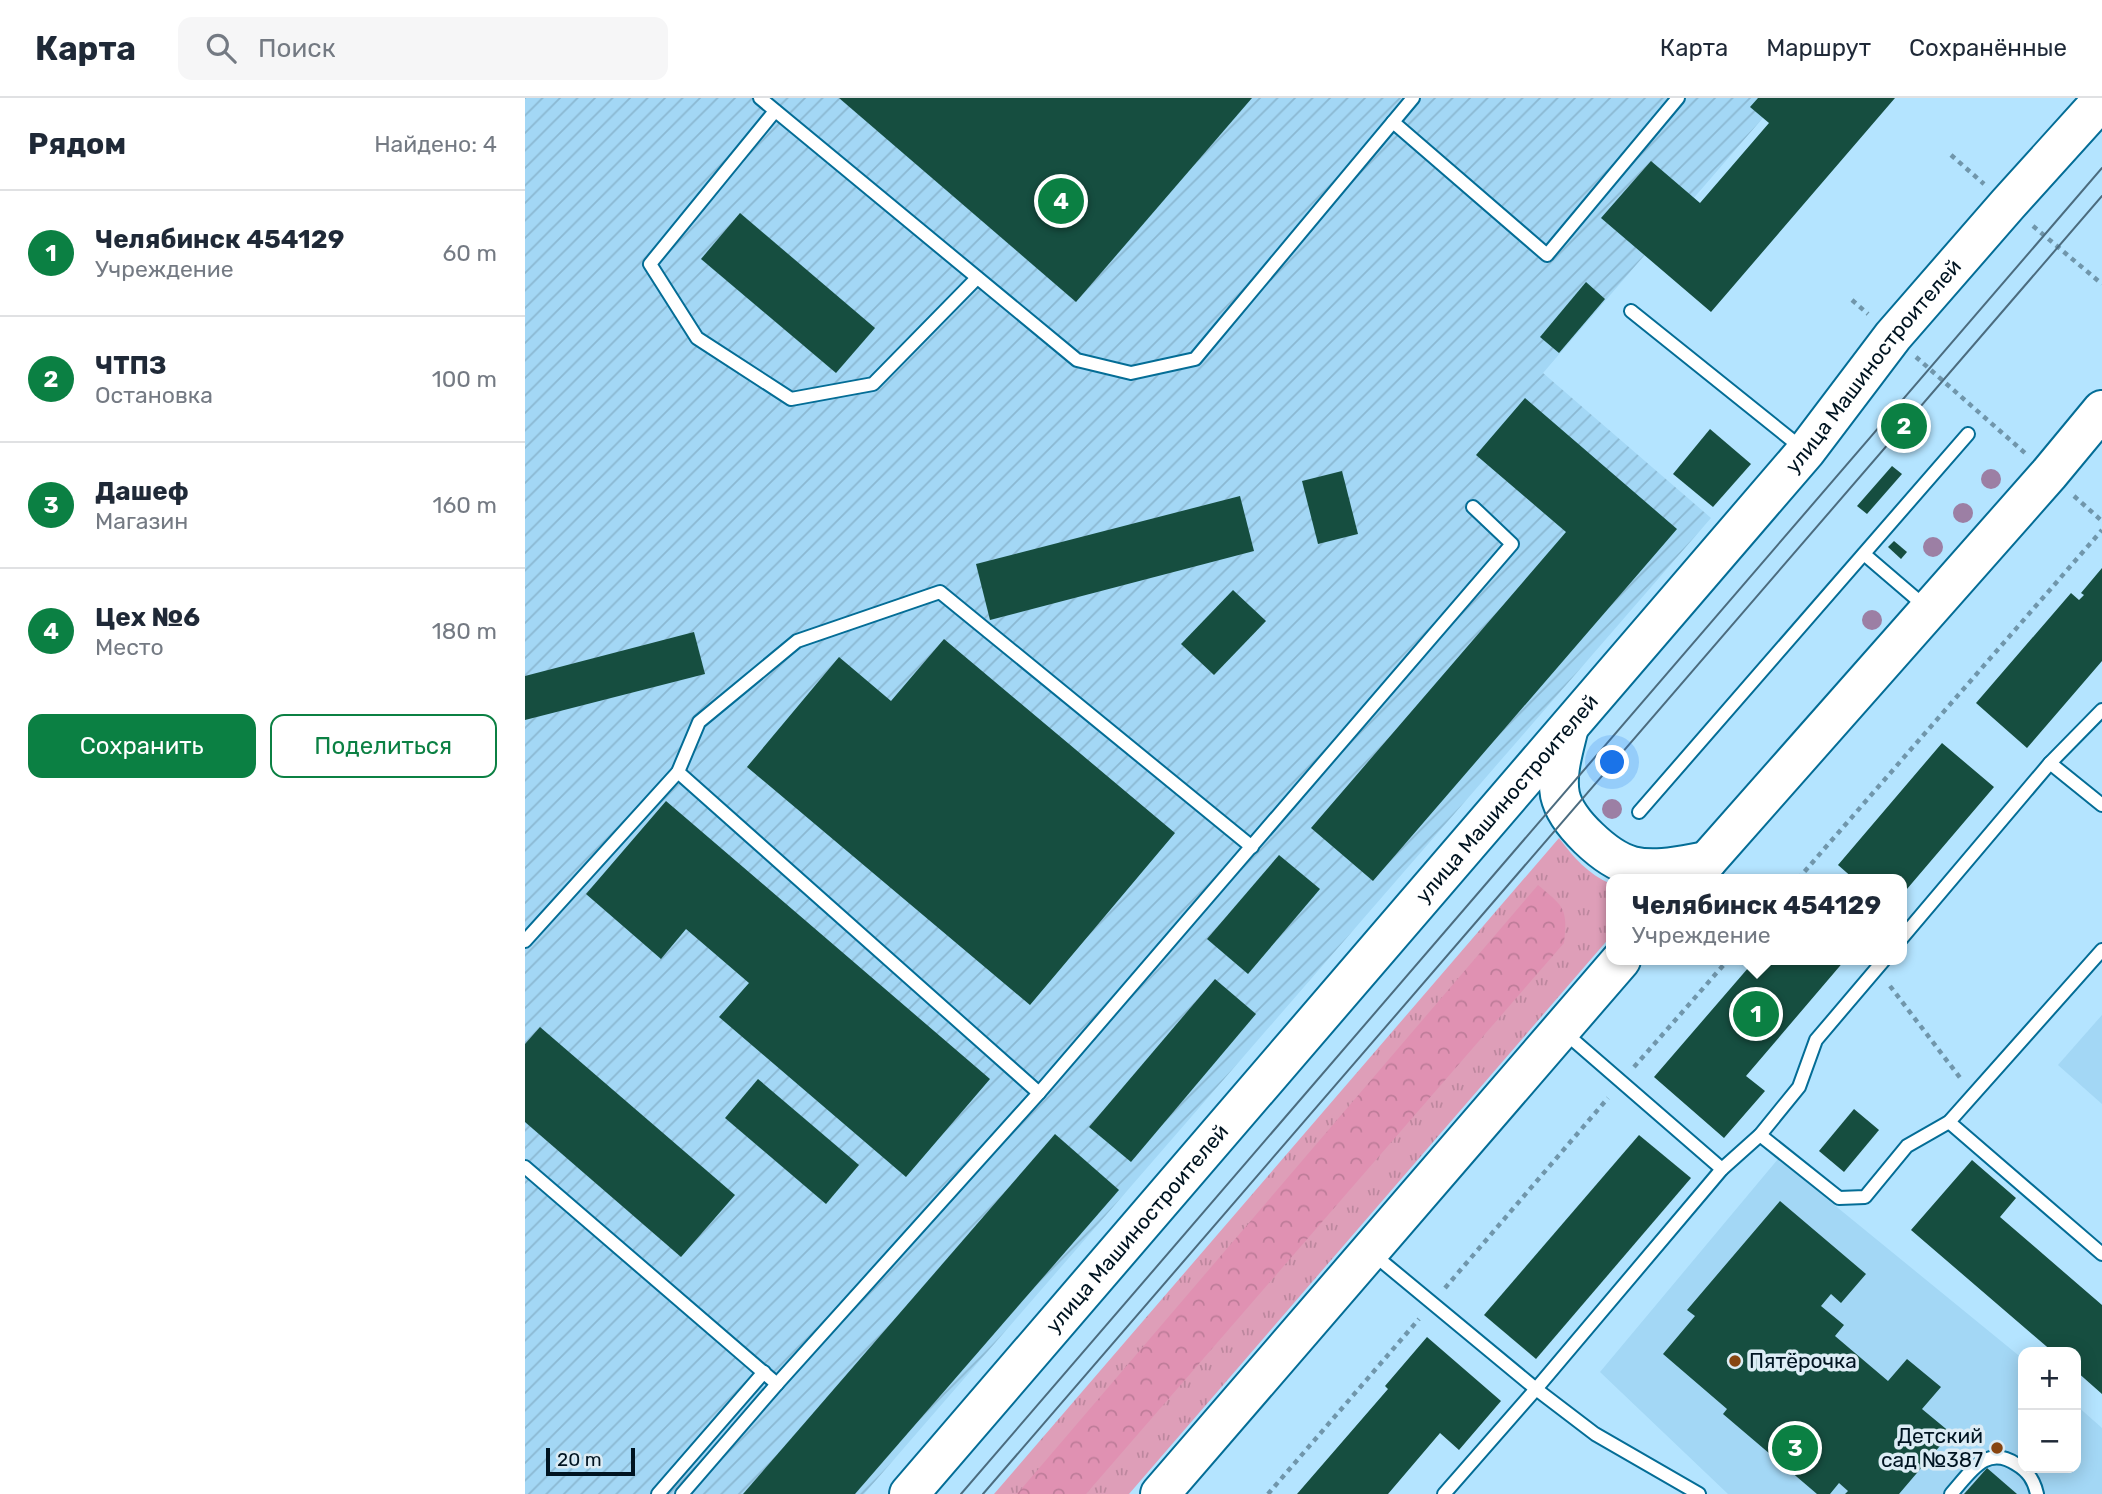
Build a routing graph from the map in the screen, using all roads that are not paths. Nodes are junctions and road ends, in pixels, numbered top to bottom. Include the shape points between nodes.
1 (760, 98) edge
2 (1413, 98) edge
3 (1678, 98) edge
4 (2102, 100) edge
5 (775, 111) junction
6 (1393, 122) junction
7 (977, 278) junction
8 (1631, 311) dead end
9 (2102, 410) edge
10 (1968, 434) dead end
11 (1806, 451) junction
12 (1473, 508) dead end
13 (1864, 554) junction
14 (1929, 610) junction
15 (2102, 710) edge
16 (1569, 729) junction
17 (2050, 763) junction
18 (678, 772) junction
19 (2102, 806) edge
20 (1639, 812) dead end
21 (1252, 847) junction
22 (1699, 870) edge
23 (1907, 932) edge
24 (525, 941) edge
25 (2099, 958) edge
26 (1617, 965) edge
27 (1879, 965) edge
28 (1561, 1029) junction
29 (1039, 1093) junction
30 (1949, 1122) junction
31 (1760, 1135) junction
32 (525, 1167) edge
33 (1722, 1169) junction
34 (1371, 1252) junction
35 (2102, 1254) edge
36 (764, 1372) junction
37 (777, 1384) junction
38 (1536, 1389) junction
39 (658, 1494) edge
40 (682, 1494) edge
41 (909, 1494) edge
42 (1160, 1494) edge
43 (1444, 1494) edge
44 (1699, 1494) edge
45 (1951, 1494) edge
46 (2037, 1494) edge

1 - 5 lane
2 - 6 lane
3 - 6 lane via 1547,255
4 - 11 main road, улица Машиностроителей via 1893,336
5 - 7 lane
5 - 7 lane via 650,264 697,338 791,399 873,384
6 - 7 lane via 1195,359 1131,373 1077,360
8 - 11 lane
9 - 14 main road
10 - 13 lane
11 - 16 main road, улица Машиностроителей
12 - 21 lane via 1512,544
13 - 14 lane
13 - 20 lane
14 - 22 main road
15 - 17 lane
16 - 22 main road via 1560,763 1560,797 1584,834 1608,855 1631,866
16 - 41 main road, улица Машиностроителей
17 - 19 lane
17 - 23 lane
18 - 21 lane via 699,722 797,641 940,592
18 - 24 lane
18 - 29 lane
21 - 29 lane
25 - 30 lane
26 - 28 main road
27 - 31 lane via 1816,1040 1799,1087
28 - 33 lane
28 - 34 main road
29 - 37 lane
30 - 31 lane via 1907,1146 1865,1197 1839,1198
30 - 35 lane
31 - 33 lane
32 - 36 lane
33 - 38 lane
34 - 38 lane
34 - 42 main road
36 - 37 lane
36 - 39 lane
37 - 40 lane
38 - 43 lane
38 - 44 lane via 1595,1434
45 - 46 lane via 1978,1463 1991,1457 2006,1457 2026,1470

